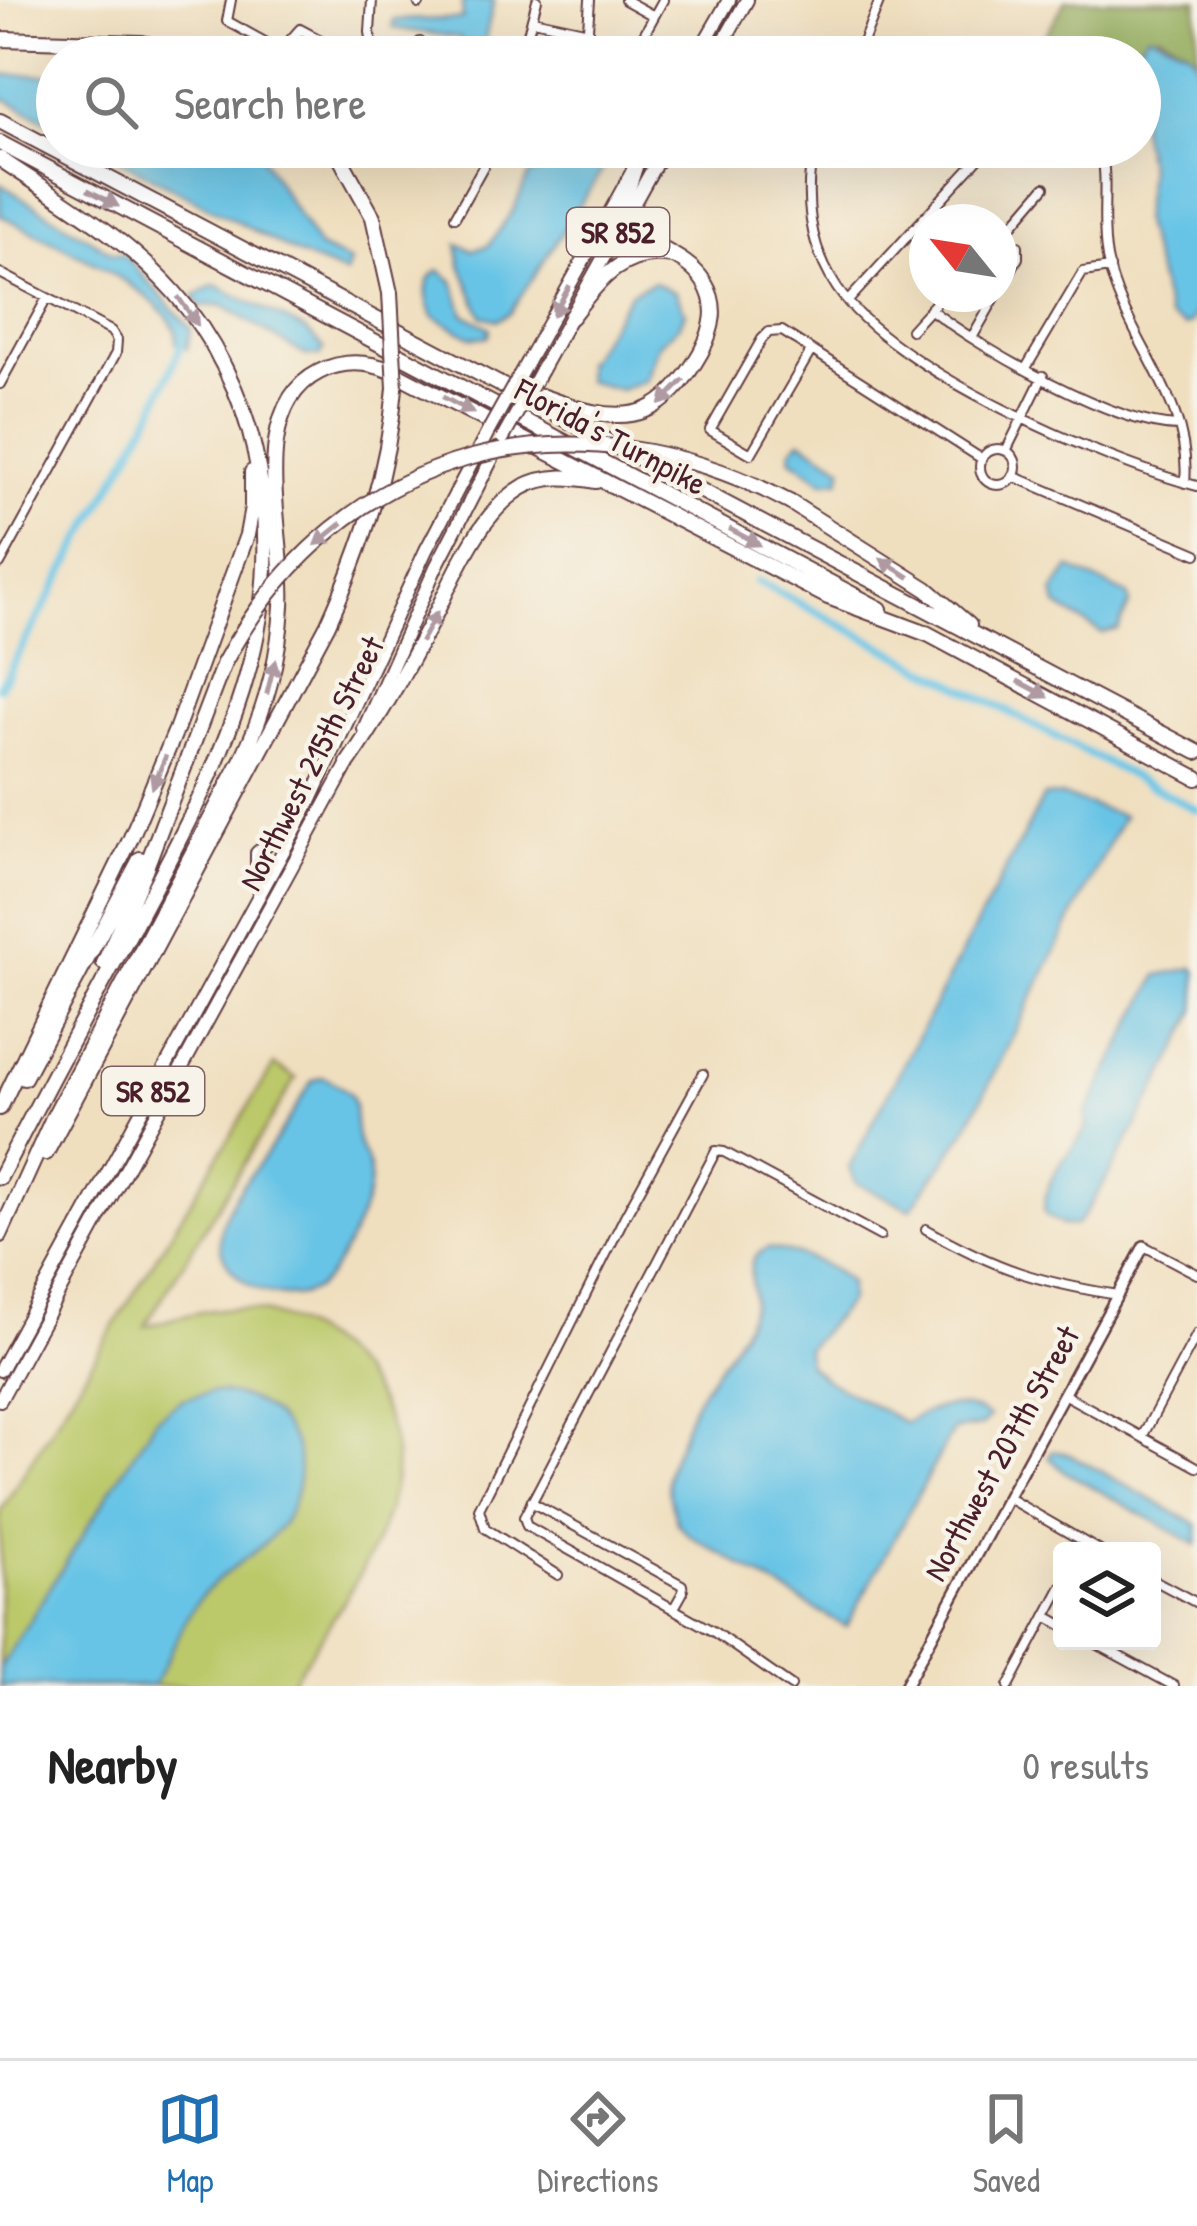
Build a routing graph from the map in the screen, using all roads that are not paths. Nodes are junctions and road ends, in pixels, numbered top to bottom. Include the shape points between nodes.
1 (231, 0) edge
2 (372, 0) edge
3 (537, 0) edge
4 (590, 0) edge
5 (625, 0) edge
6 (663, 0) edge
7 (729, 0) edge
8 (747, 0) edge
9 (880, 0) edge
10 (654, 16) junction
11 (533, 20) junction
12 (589, 32) junction
13 (254, 36) edge
14 (370, 36) edge
15 (528, 36) edge
16 (589, 36) edge
17 (643, 36) edge
18 (708, 36) edge
19 (727, 36) edge
20 (865, 36) edge
21 (0, 39) edge
22 (36, 40) edge
23 (0, 121) edge
24 (36, 140) edge
25 (0, 143) edge
26 (0, 160) edge
27 (36, 162) edge
28 (47, 168) edge
29 (89, 168) edge
30 (346, 168) edge
31 (482, 168) edge
32 (634, 168) edge
33 (634, 168) edge
34 (653, 168) edge
35 (811, 168) edge
36 (970, 168) edge
37 (1103, 168) edge
38 (1045, 187) dead end
39 (938, 204) edge
40 (455, 217) dead end
41 (1017, 219) edge
42 (624, 220) junction
43 (909, 235) edge
44 (676, 257) junction
45 (1110, 268) junction
46 (0, 273) edge
47 (47, 298) junction
48 (848, 302) junction
49 (927, 312) edge
50 (934, 312) edge
51 (987, 312) edge
52 (571, 317) junction
53 (911, 330) dead end
54 (972, 338) junction
55 (209, 343) junction
56 (811, 351) junction
57 (1026, 368) junction
58 (1043, 376) junction
59 (0, 384) edge
60 (508, 390) junction
61 (1023, 418) junction
62 (1178, 426) junction
63 (1006, 451) junction
64 (982, 459) junction
65 (1013, 476) junction
66 (1185, 482) junction
67 (608, 483) junction
68 (1197, 486) edge
69 (1197, 554) edge
70 (0, 563) edge
71 (930, 635) junction
72 (986, 640) junction
73 (1197, 752) edge
74 (348, 763) junction
75 (1197, 778) edge
76 (174, 790) junction
77 (303, 815) junction
78 (272, 872) junction
79 (66, 1050) junction
80 (704, 1074) dead end
81 (0, 1108) edge
82 (0, 1121) edge
83 (0, 1177) edge
84 (926, 1229) dead end
85 (880, 1236) dead end
86 (0, 1237) edge
87 (1144, 1246) joint
88 (1197, 1274) edge
89 (1118, 1294) junction
90 (1197, 1334) edge
91 (1182, 1362) junction
92 (2, 1366) edge
93 (1197, 1370) edge
94 (1065, 1395) junction
95 (2, 1396) edge
96 (1142, 1437) junction
97 (1197, 1468) edge
98 (1008, 1498) junction
99 (531, 1502) junction
100 (1075, 1542) edge
101 (558, 1575) dead end
102 (1161, 1584) edge
103 (1053, 1603) edge
104 (1197, 1603) edge
105 (674, 1608) junction
106 (1046, 1616) junction
107 (1053, 1620) edge
108 (1108, 1650) edge
109 (791, 1686) edge
110 (905, 1686) edge
111 (1009, 1686) edge
112 (1174, 1686) edge

1 - 13 street via 227,21
2 - 14 street
3 - 11 street
4 - 12 street
5 - 10 street
6 - 10 street
7 - 18 main road
8 - 19 main road
9 - 20 street
10 - 17 street
11 - 12 street
11 - 15 street
12 - 16 street
21 - 22 highway
23 - 24 highway, Florida's Turnpike
25 -> 27 highway, Florida's Turnpike
26 -> 55 highway via 108,230 178,296
28 -> 71 highway, Florida's Turnpike
29 - 60 highway, Florida's Turnpike
30 - 86 highway, bridge via 373,217 390,293 395,388 383,478 328,624
31 - 40 street
32 - 42 highway
33 -> 77 main road, Northwest 215th Street / SR 852, bridge via 432,538
34 - 42 main road, Northwest 215th Street / SR 852
35 - 48 street via 810,221 824,265
36 - 39 street
37 - 45 street
38 - 41 street
42 - 44 highway
42 - 52 main road, Northwest 215th Street / SR 852
43 - 48 street
44 - 52 highway via 626,260
44 -> 60 highway via 702,279 713,316 668,400 607,415
45 - 57 street via 1083,272
45 - 62 street
46 - 47 street
47 - 59 street
47 - 70 street via 111,331 116,353
48 - 61 street via 923,361
49 - 53 street
50 - 54 street
51 - 54 street
52 - 74 main road, Northwest 215th Street / SR 852, bridge via 436,567
54 - 57 street
55 - 79 highway via 241,405 265,500 267,584 254,656 208,783
55 -> 81 highway via 250,460 247,535 130,840
56 - 56 street via 751,454 710,430 770,332
56 - 64 street
57 - 58 street
58 - 61 street
58 - 62 street via 1134,417
60 - 72 highway, Florida's Turnpike
61 - 63 street
61 - 66 street
62 - 66 street
63 - 64 street
63 - 65 street
64 - 65 street via 989,483
65 - 69 street
66 - 68 street
67 - 71 highway via 828,597
74 -> 67 highway via 500,505 543,479
86 -> 67 highway via 259,719 282,609 274,438 296,389 340,364 381,367
71 -> 75 highway, Florida's Turnpike
72 - 73 highway, Florida's Turnpike
72 -> 76 highway, bridge via 928,590 735,475 647,449 578,443 476,456 387,491 315,544 259,605 224,663
74 - 95 main road, Northwest 215th Street / SR 852
76 - 79 highway
76 - 82 highway
77 - 78 main road, Northwest 215th Street / SR 852
77 - 78 main road via 257,853 257,863
78 - 92 main road, Northwest 215th Street / SR 852
79 - 83 highway
80 - 101 street via 479,1508 485,1528
84 - 89 street via 1024,1277
85 - 99 street via 716,1151
87 - 88 street
87 - 89 street, Northwest 207th Street
89 - 94 street, Northwest 207th Street
90 - 91 street
91 - 93 street
91 - 96 street
92 - 95 main road via 9,1372
94 - 96 street
94 - 98 street, Northwest 207th Street
96 - 97 street
98 - 100 street
98 - 110 street, Northwest 207th Street
99 - 105 street via 526,1526
99 - 105 street via 682,1585
102 - 104 street
103 - 106 street
105 - 109 street
106 - 107 street
106 - 111 street
108 - 112 street

